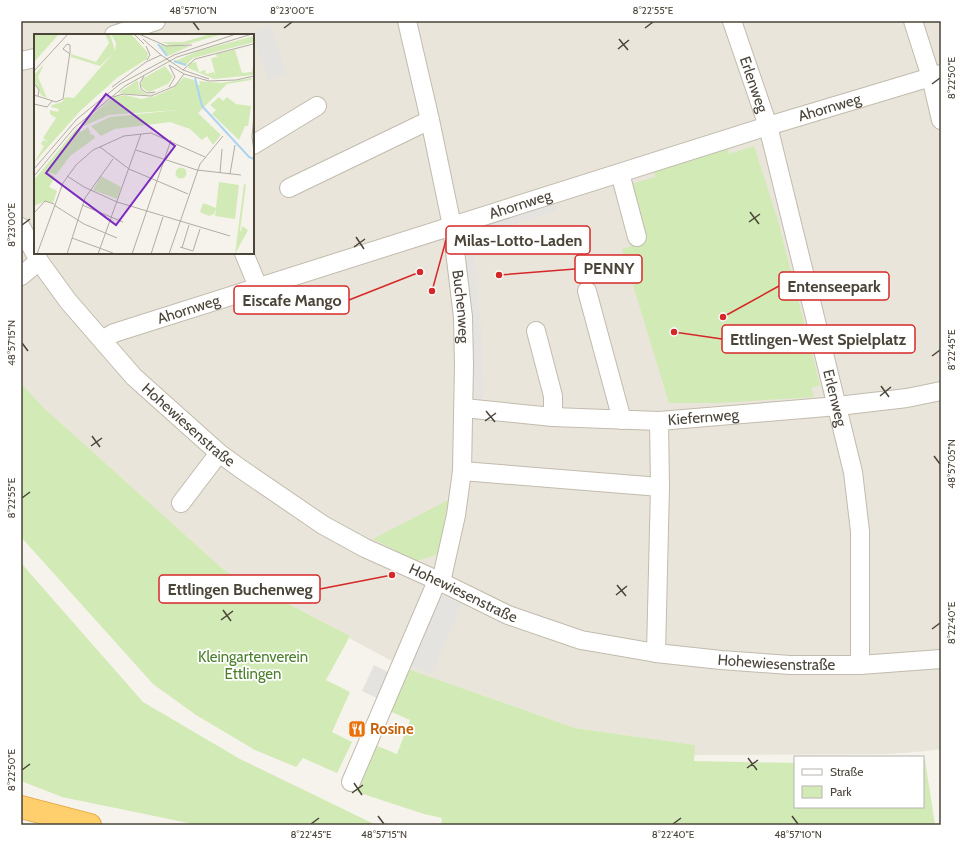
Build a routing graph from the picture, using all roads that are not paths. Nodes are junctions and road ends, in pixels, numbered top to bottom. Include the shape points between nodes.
1 (407, 21) edge
2 (732, 21) edge
3 (913, 21) edge
4 (156, 25) edge
5 (118, 34) edge
6 (34, 58) edge
7 (21, 61) edge
8 (936, 75) edge
9 (317, 106) dead end
10 (430, 120) junction
11 (941, 120) edge
12 (768, 126) junction
13 (254, 144) edge
14 (620, 173) junction
15 (289, 188) dead end
16 (452, 226) junction
17 (21, 227) edge
18 (637, 237) dead end
19 (34, 252) edge
20 (35, 254) edge
21 (244, 254) edge
22 (39, 261) junction
23 (21, 276) edge
24 (258, 287) junction
25 (587, 292) dead end
26 (536, 331) dead end
27 (102, 340) junction
28 (941, 390) edge
29 (838, 406) junction
30 (464, 408) junction
31 (553, 417) junction
32 (622, 420) junction
33 (659, 421) junction
34 (219, 453) junction
35 (462, 471) junction
36 (660, 487) junction
37 (180, 503) dead end
38 (439, 581) junction
39 (656, 653) junction
40 (941, 659) edge
41 (860, 665) junction
42 (351, 782) dead end
43 (21, 797) edge
44 (30, 810) edge
45 (90, 825) edge

1 - 10 street, Buchenweg
2 - 12 street, Erlenweg
3 - 8 street
4 - 5 street
6 - 7 street
8 - 11 street
8 - 12 street, Ahornweg
9 - 13 street
10 - 15 street
10 - 16 street, Buchenweg
12 - 14 street, Ahornweg
12 - 29 street, Erlenweg
14 - 16 street, Ahornweg
14 - 18 street
16 - 24 street, Ahornweg
16 - 30 street, Buchenweg via 463,317
17 - 19 street, Hohewiesenstraße
20 - 22 street, Hohewiesenstraße
21 - 24 street
22 - 23 street
22 - 27 street, Hohewiesenstraße via 68,301
24 - 27 street, Ahornweg via 114,333
25 - 32 street
26 - 31 street via 553,396
27 - 34 street, Hohewiesenstraße via 134,377
28 - 29 street, Kiefernweg via 907,398
29 - 33 street, Kiefernweg
29 - 41 street, Erlenweg via 853,472 860,532
30 - 31 street, Kiefernweg
30 - 35 street, Buchenweg
31 - 32 street, Kiefernweg
32 - 33 street, Kiefernweg
33 - 36 street
34 - 37 street
34 - 38 street, Hohewiesenstraße via 323,524 365,548
35 - 36 street
35 - 38 street, Buchenweg via 456,514
36 - 39 street
38 - 39 street, Hohewiesenstraße via 508,615 581,640
38 - 42 street, Buchenweg
39 - 41 street, Hohewiesenstraße via 774,664
40 - 41 street, Hohewiesenstraße
43 - 44 highway
44 - 45 highway

